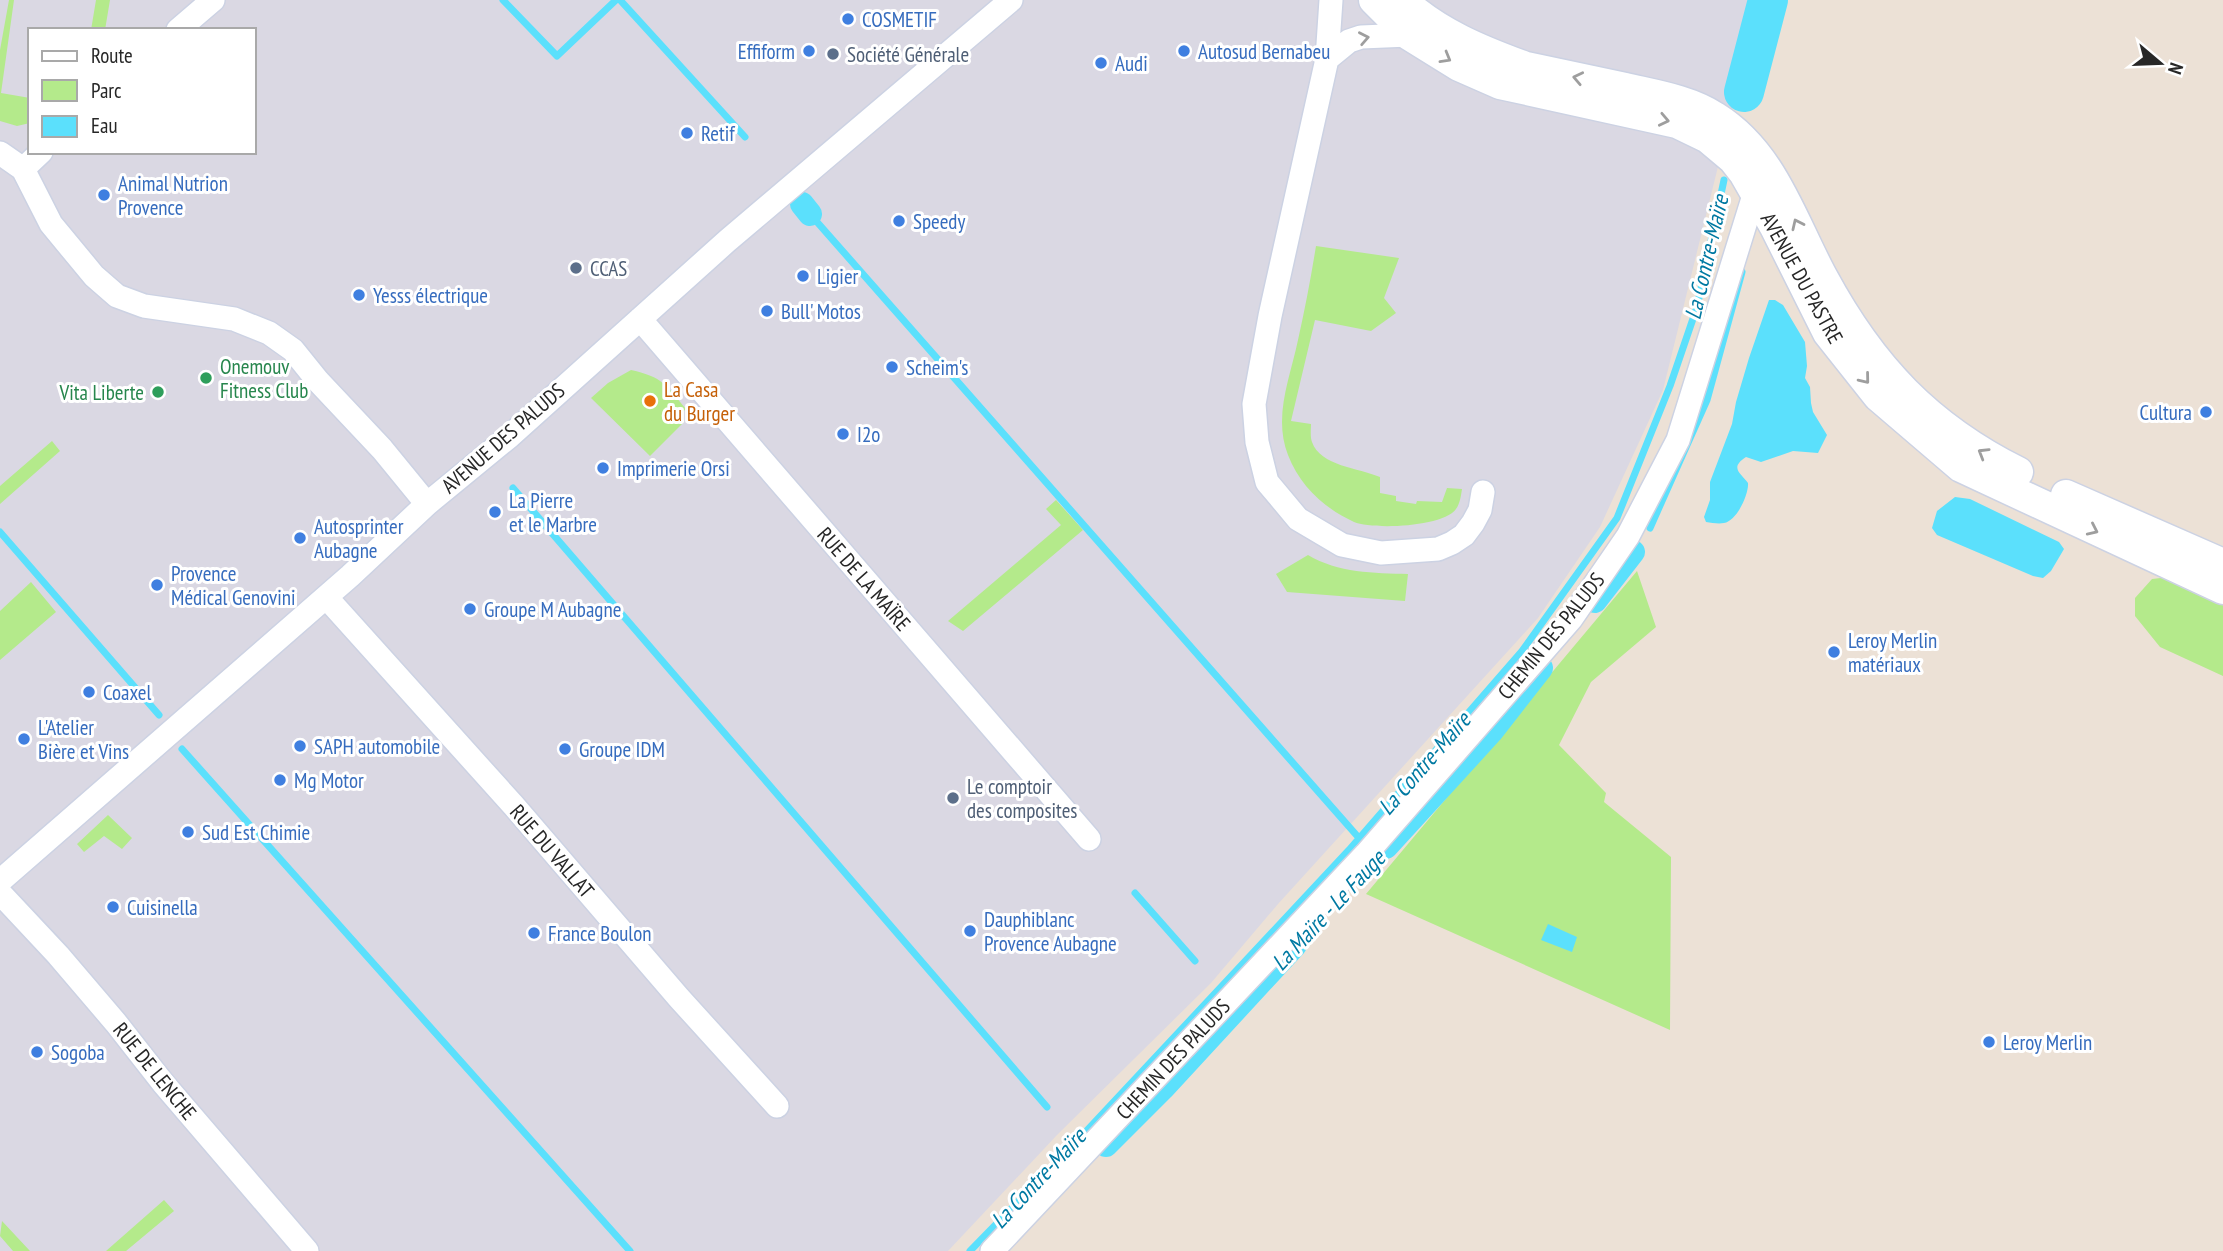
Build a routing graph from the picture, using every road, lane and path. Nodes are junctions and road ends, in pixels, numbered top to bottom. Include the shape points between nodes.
1 (213, 0) edge
2 (1011, 0) edge
3 (1331, 0) edge
4 (1374, 0) edge
5 (1402, 0) edge
6 (180, 28) edge
7 (1409, 35) junction
8 (1327, 59) junction
9 (0, 153) edge
10 (39, 154) edge
11 (23, 169) junction
12 (1755, 192) junction
13 (640, 319) junction
14 (1483, 492) dead end
15 (427, 504) junction
16 (2223, 564) edge
17 (2223, 589) edge
18 (326, 597) junction
19 (1089, 839) dead end
20 (0, 881) edge
21 (0, 893) edge
22 (777, 1106) dead end
23 (307, 1251) edge
24 (992, 1251) edge

1 - 6 street
2 - 13 street, AVENUE DES PALUDS
3 - 8 street
4 - 7 street, AVENUE DU PASTRE
16 -> 5 street, AVENUE DU PASTRE via 1983,454 1905,394 1844,316 1783,195 1754,152 1714,116 1678,100 1508,61 1447,34
8 -> 7 street via 1361,37
7 -> 12 street, AVENUE DU PASTRE via 1500,84 1677,122 1708,138 1733,159
8 - 14 street via 1269,316 1254,404 1256,442 1267,482 1298,519 1342,545 1381,553 1438,550 1452,543 1473,523
9 - 11 street
10 - 11 street
11 - 15 street via 51,224 117,296 145,306 234,319 269,333 293,350
12 -> 17 street, AVENUE DU PASTRE via 1828,333 1878,396 1961,467
12 - 24 street, CHEMIN DES PALUDS via 1678,440 1628,536 1571,619 1366,854
13 - 15 street, AVENUE DES PALUDS
13 - 19 street, RUE DE LA MAÏRE
15 - 18 street, AVENUE DES PALUDS
18 - 20 street, AVENUE DES PALUDS
18 - 22 street, RUE DU VALLAT
21 - 23 street, RUE DE LENCHE via 58,955

